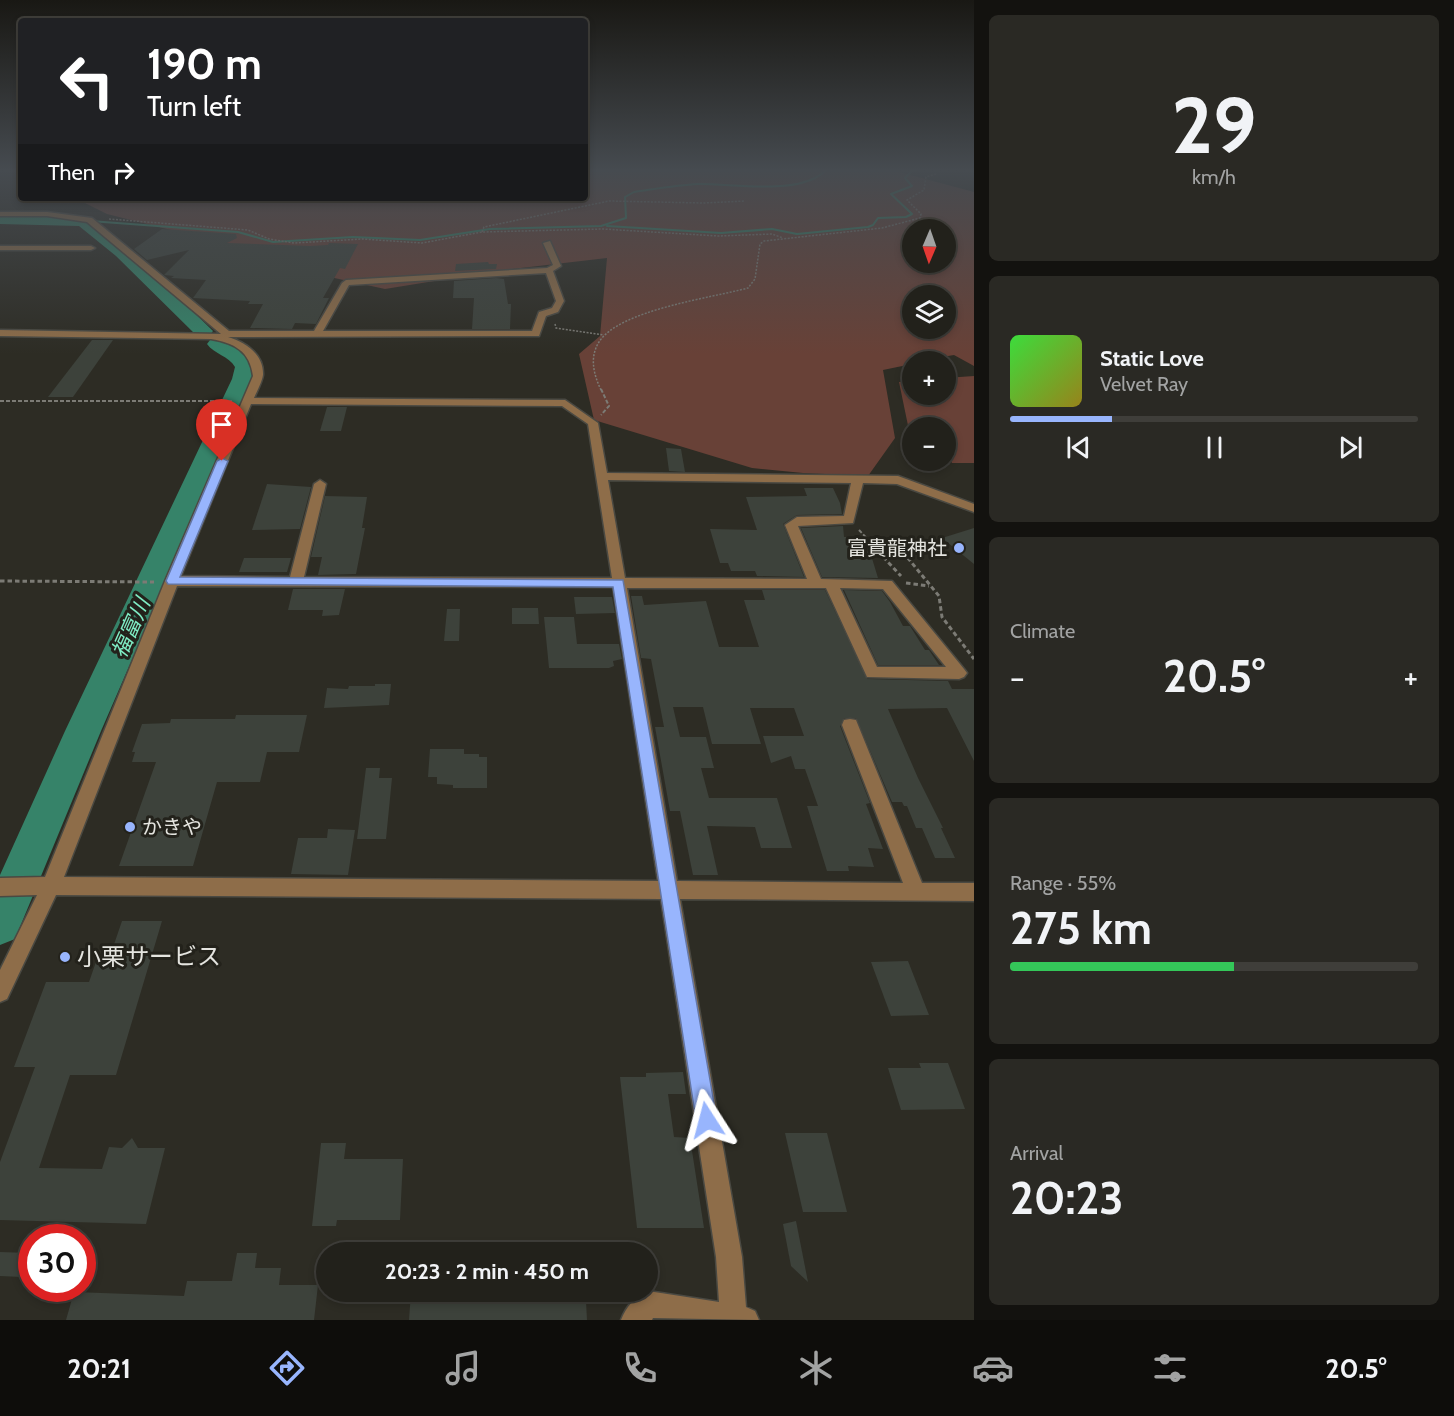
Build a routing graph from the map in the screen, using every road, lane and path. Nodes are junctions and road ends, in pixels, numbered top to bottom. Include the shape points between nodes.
1 (101, 231) edge
2 (249, 231) edge
3 (538, 231) edge
4 (629, 231) edge
5 (861, 231) edge
6 (482, 232) joint
7 (783, 238) junction
8 (547, 243) dead end
9 (0, 248) edge
10 (91, 248) dead end
11 (549, 270) junction
12 (555, 310) junction
13 (0, 333) edge
14 (317, 334) junction
15 (604, 335) junction
16 (224, 336) junction
17 (0, 401) edge
18 (242, 401) junction
19 (609, 406) dead end
20 (602, 476) junction
21 (858, 480) junction
22 (320, 484) dead end
23 (974, 508) edge
24 (849, 520) junction
25 (897, 545) dead end
26 (0, 581) edge
27 (167, 581) junction
28 (296, 582) junction
29 (619, 583) junction
30 (816, 584) junction
31 (831, 584) junction
32 (930, 586) junction
33 (974, 659) edge
34 (850, 725) dead end
35 (51, 886) junction
36 (2, 887) edge
37 (669, 890) junction
38 (974, 892) edge
39 (917, 893) junction
40 (0, 992) edge
41 (739, 1318) edge
42 (634, 1320) edge

1 - 16 street
2 - 6 path via 290,243 362,239 422,243
3 - 6 path
4 - 7 path via 718,236 772,234
5 - 7 path
7 - 15 path via 760,244 755,279 748,288 637,317
8 - 11 street via 557,266
9 - 10 street
11 - 12 street via 560,301
11 - 14 street via 346,283
12 - 14 street via 542,314 536,334
12 - 15 path via 556,328
13 - 16 street
14 - 16 street
15 - 19 path via 595,350 593,365
16 - 18 street via 254,355 258,364 258,376
17 - 18 path
18 - 20 street via 565,403 593,423
18 - 27 street
20 - 21 street
20 - 29 street
21 - 23 street via 898,480
21 - 24 street
22 - 28 street
24 - 30 street via 798,521 792,525
24 - 32 path via 904,583
25 - 32 path
26 - 27 path
27 - 28 street
27 - 35 street
28 - 29 street
29 - 30 street
29 - 37 street
30 - 31 street
31 - 31 street via 872,673 959,673 887,584
32 - 33 path via 939,596 942,617
34 - 39 street
35 - 36 street
35 - 37 street
35 - 40 street
37 - 39 street
37 - 41 street
38 - 39 street
41 - 42 street via 648,1305

